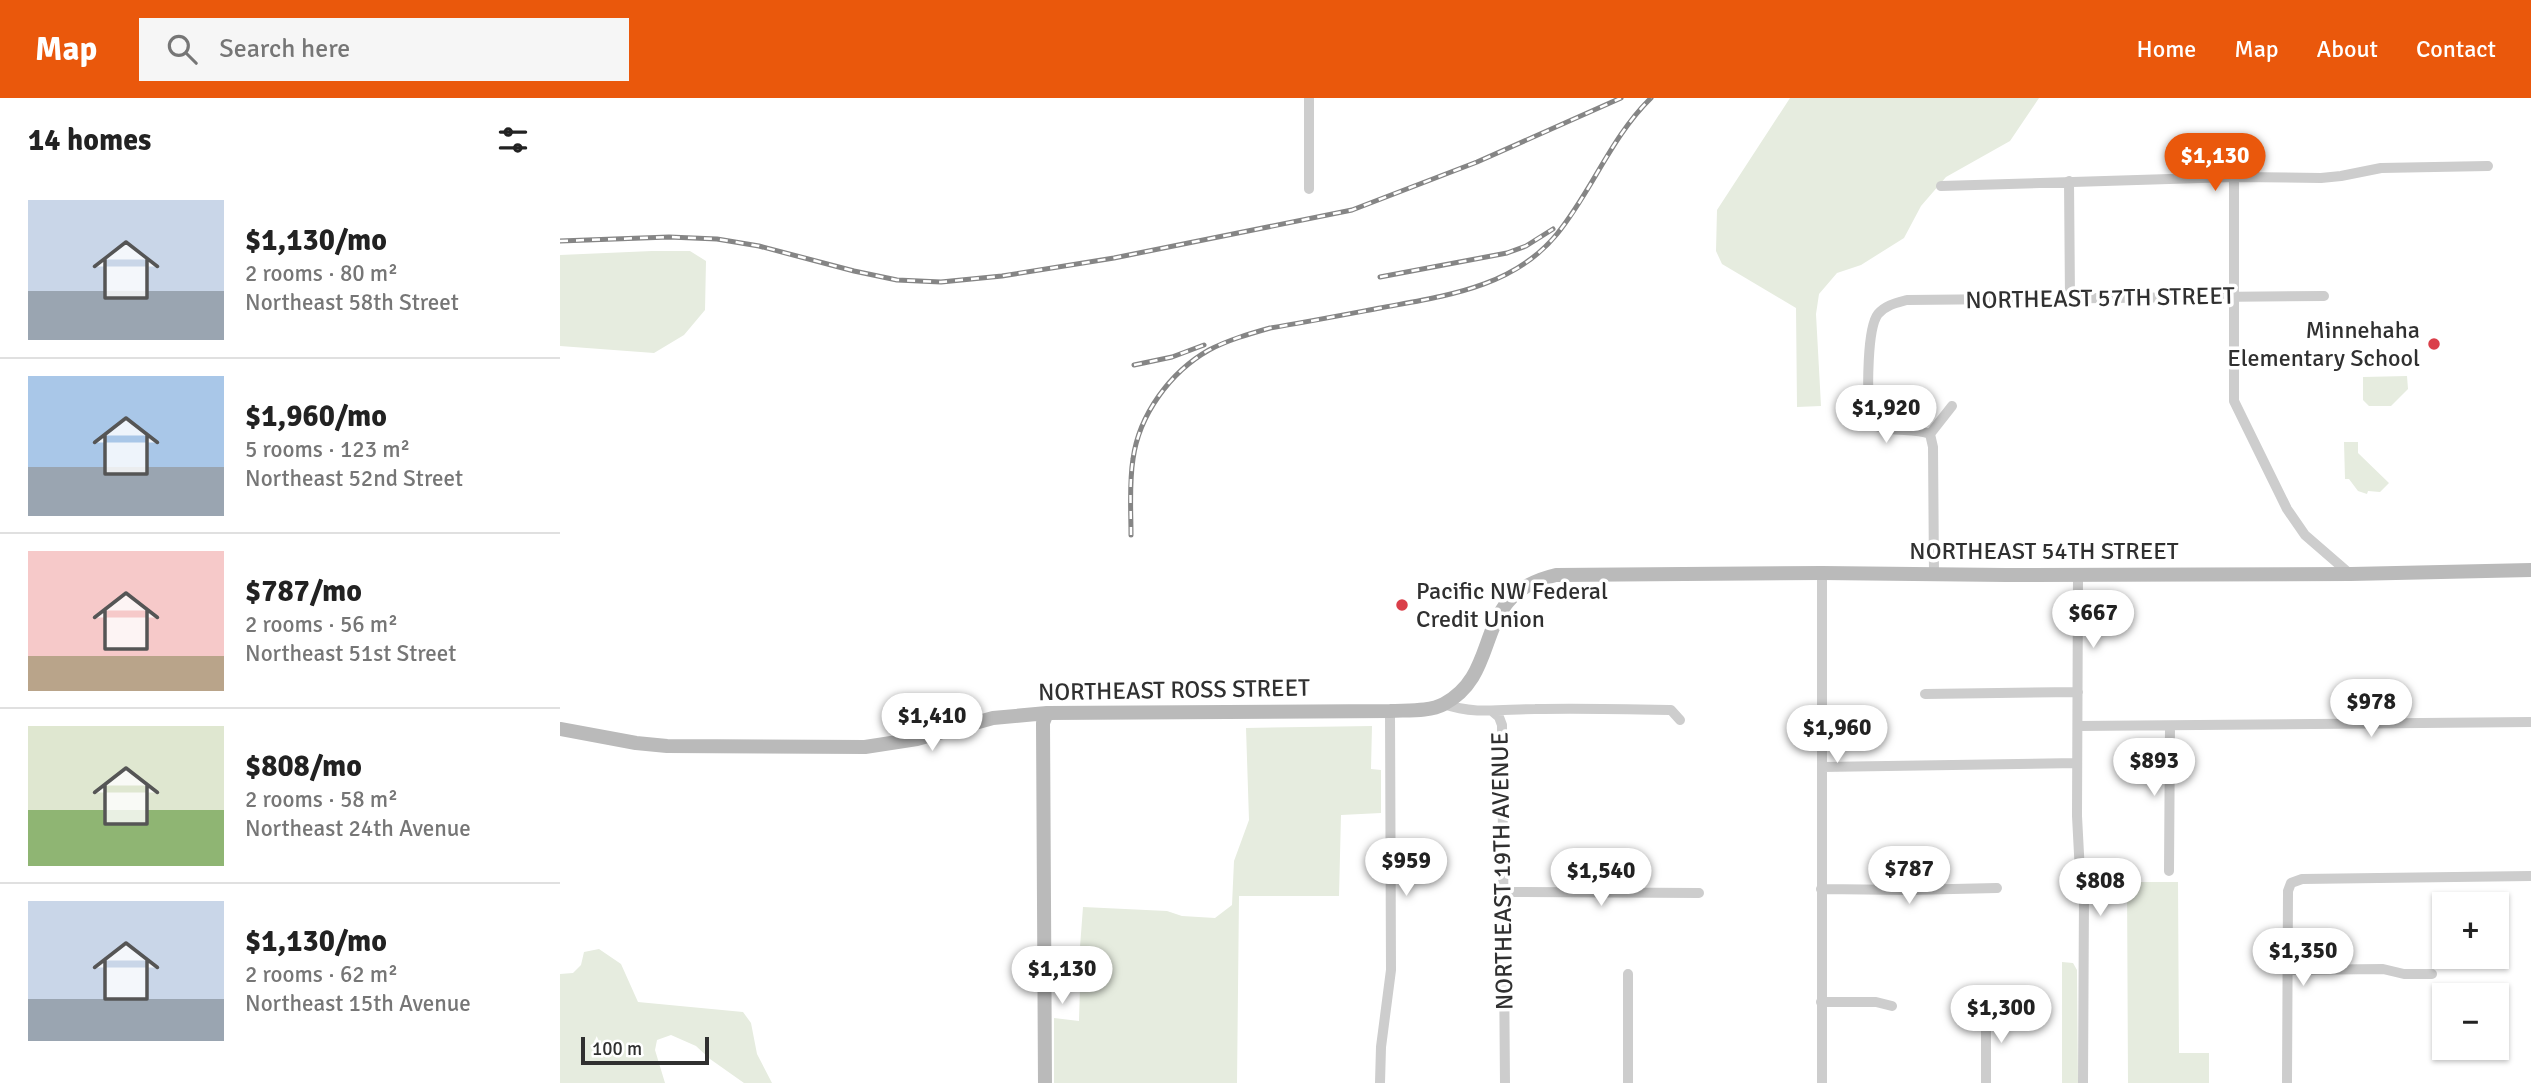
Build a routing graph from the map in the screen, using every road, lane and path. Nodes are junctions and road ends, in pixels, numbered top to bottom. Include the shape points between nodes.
1 (1309, 98) edge
2 (2488, 166) dead end
3 (2234, 177) junction
4 (2069, 181) junction
5 (1941, 186) dead end
6 (1309, 189) dead end
7 (2236, 296) junction
8 (2323, 296) dead end
9 (2070, 299) junction
10 (1952, 407) dead end
11 (1930, 434) junction
12 (2531, 570) edge
13 (1822, 573) junction
14 (1934, 574) junction
15 (2351, 574) junction
16 (2078, 575) junction
17 (2078, 692) junction
18 (1925, 694) dead end
19 (1444, 704) junction
20 (1390, 711) junction
21 (1492, 711) junction
22 (1047, 713) junction
23 (1680, 720) dead end
24 (2531, 722) edge
25 (2078, 726) junction
26 (2169, 726) junction
27 (560, 729) edge
28 (2077, 763) junction
29 (1822, 767) junction
30 (2169, 871) dead end
31 (2080, 873) dead end
32 (2531, 876) edge
33 (2127, 887) dead end
34 (1997, 888) dead end
35 (1821, 889) junction
36 (1504, 892) junction
37 (1699, 893) dead end
38 (2287, 970) junction
39 (1629, 974) dead end
40 (2431, 974) dead end
41 (1994, 999) dead end
42 (1821, 1002) junction
43 (1892, 1006) dead end
44 (1045, 1083) edge
45 (1380, 1083) edge
46 (1505, 1083) edge
47 (1628, 1083) edge
48 (1822, 1083) edge
49 (1986, 1083) edge
50 (2083, 1083) edge
51 (2287, 1083) edge

1 - 6 street
2 - 3 street via 2381,168 2321,178
3 - 4 street
3 - 7 street
4 - 5 street
4 - 9 street
7 - 8 street, NORTHEAST 57TH STREET
7 - 9 street, NORTHEAST 57TH STREET
7 - 15 street via 2234,401 2287,509 2305,535
9 - 11 street, NORTHEAST 57TH STREET via 1907,300 1880,313 1870,338 1871,417 1877,426 1889,430
10 - 11 street
11 - 14 street
12 - 15 street, NORTHEAST 54TH STREET
13 - 14 street, NORTHEAST 54TH STREET
13 - 19 street, NORTHEAST 54TH STREET via 1556,575 1533,582 1504,605 1470,680
13 - 29 street
14 - 16 street, NORTHEAST 54TH STREET
15 - 16 street, NORTHEAST 54TH STREET
16 - 17 street
17 - 18 street
17 - 25 street
19 - 20 street, NORTHEAST ROSS STREET
19 - 21 street, NORTHEAST 19TH AVENUE
20 - 22 street, NORTHEAST ROSS STREET
20 - 45 street via 1391,970
21 - 23 street via 1671,710
21 - 36 street, NORTHEAST 19TH AVENUE via 1502,725
22 - 27 street, NORTHEAST ROSS STREET via 993,718 917,739 866,747 667,746
22 - 44 street via 1043,723
24 - 26 street
25 - 26 street
25 - 28 street
26 - 30 street
28 - 29 street
28 - 31 street
29 - 35 street
32 - 38 street via 2293,882 2288,891
33 - 50 street via 2093,887 2084,894
34 - 35 street
35 - 42 street
36 - 37 street
36 - 46 street, NORTHEAST 19TH AVENUE
38 - 40 street via 2383,969
38 - 51 street
39 - 47 street
41 - 49 street via 1986,1009
42 - 43 street
42 - 48 street

